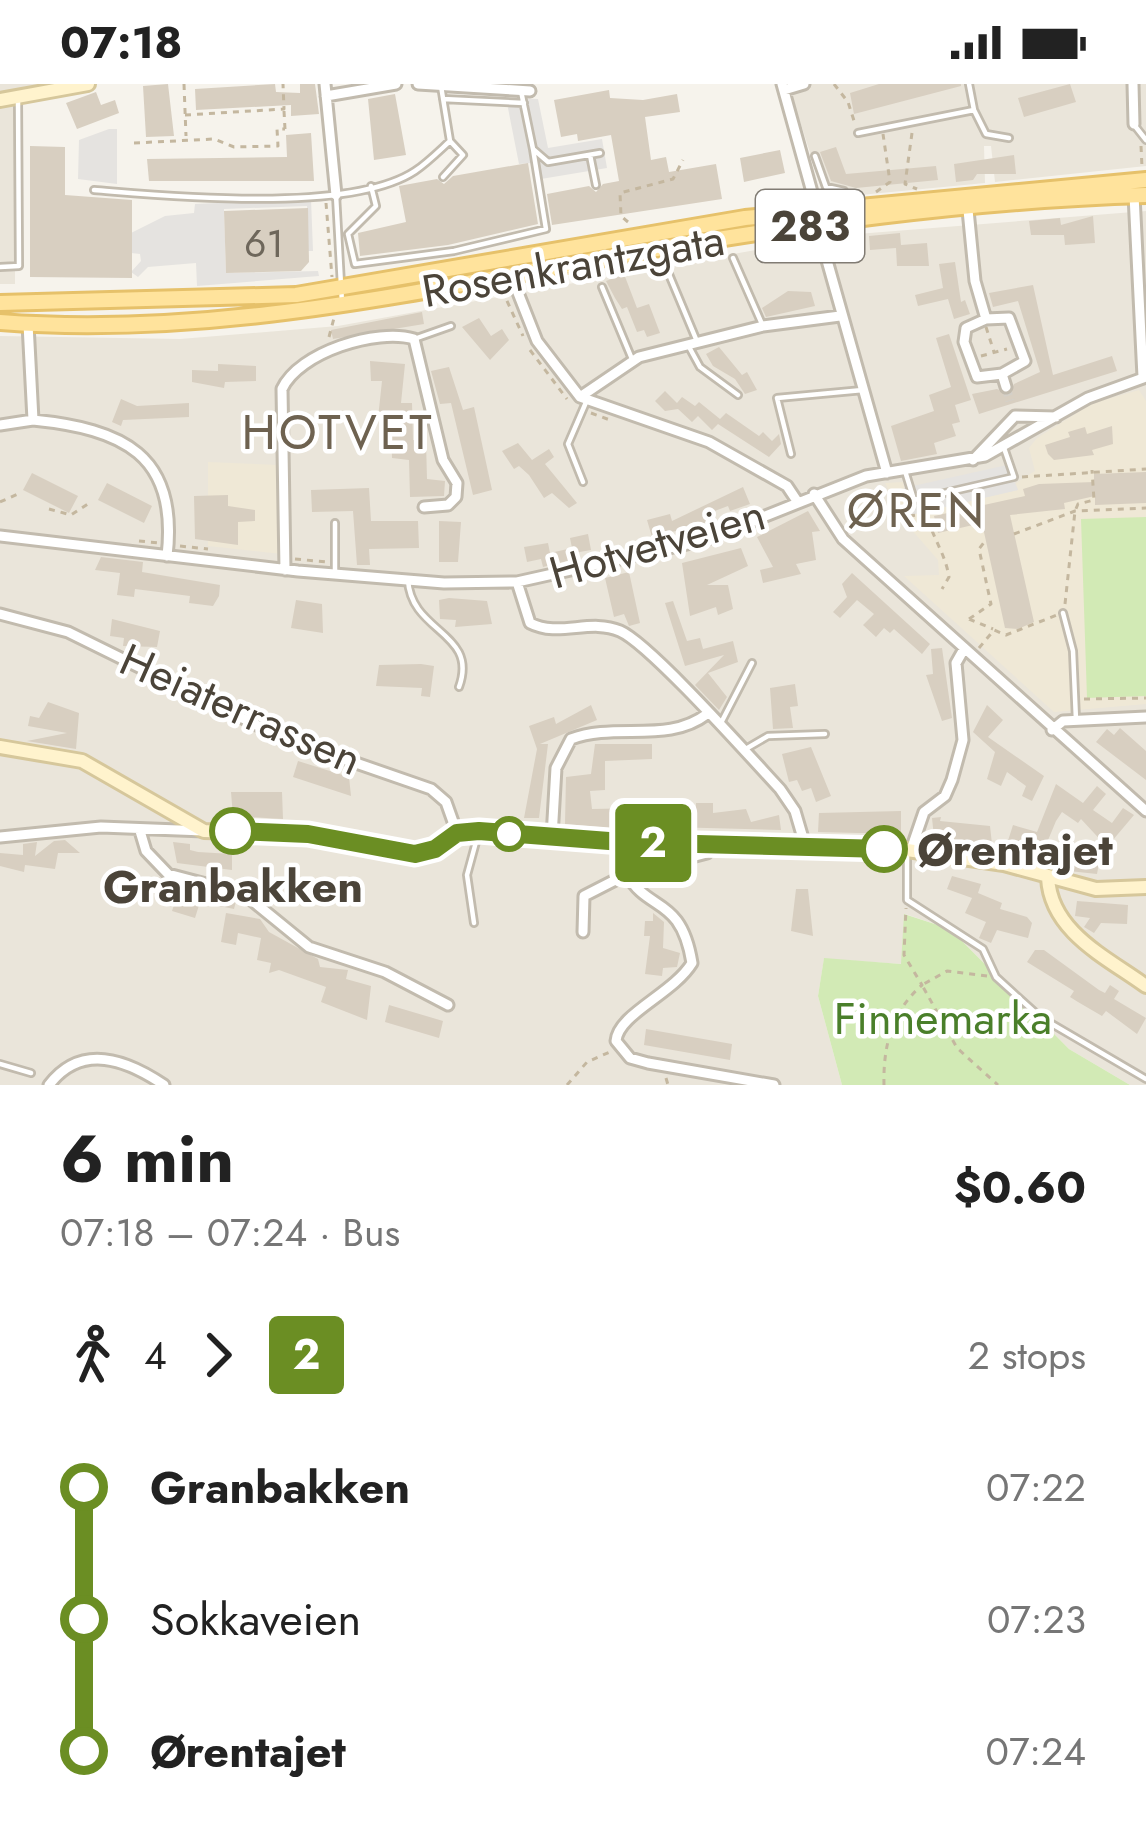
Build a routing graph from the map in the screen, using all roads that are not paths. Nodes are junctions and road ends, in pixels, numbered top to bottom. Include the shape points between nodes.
1 (17, 84) edge
2 (88, 84) edge
3 (396, 84) edge
4 (418, 84) edge
5 (804, 84) edge
6 (969, 84) edge
7 (1133, 84) edge
8 (440, 86) edge
9 (783, 87) edge
10 (326, 90) edge
11 (525, 95) junction
12 (443, 99) junction
13 (0, 100) edge
14 (18, 100) junction
15 (974, 110) junction
16 (1134, 124) joint
17 (858, 134) road end
18 (1010, 137) dead end
19 (1144, 138) edge
20 (450, 141) junction
21 (533, 149) junction
22 (600, 153) dead end
23 (590, 155) junction
24 (815, 156) dead end
25 (443, 177) dead end
26 (815, 177) junction
27 (371, 185) junction
28 (596, 185) dead end
29 (1142, 188) edge
30 (94, 190) dead end
31 (844, 191) dead end
32 (331, 195) junction
33 (968, 210) junction
34 (817, 217) junction
35 (507, 258) junction
36 (733, 258) dead end
37 (0, 267) edge
38 (668, 272) dead end
39 (511, 275) junction
40 (602, 287) dead end
41 (340, 288) junction
42 (0, 300) edge
43 (339, 312) junction
44 (840, 316) junction
45 (0, 322) edge
46 (28, 324) junction
47 (986, 324) junction
48 (451, 326) dead end
49 (763, 326) junction
50 (414, 339) junction
51 (692, 344) junction
52 (632, 360) junction
53 (1002, 374) junction
54 (1145, 377) edge
55 (1006, 387) tunnel mouth
56 (862, 391) junction
57 (738, 395) dead end
58 (583, 399) junction
59 (1010, 401) tunnel mouth
60 (1016, 416) junction
61 (1055, 417) junction
62 (33, 420) junction
63 (0, 425) edge
64 (1004, 448) junction
65 (791, 454) dead end
66 (973, 460) junction
67 (905, 471) junction
68 (887, 472) junction
69 (583, 482) dead end
70 (814, 494) junction
71 (797, 501) junction
72 (424, 507) dead end
73 (335, 523) dead end
74 (0, 536) edge
75 (167, 556) junction
76 (285, 564) junction
77 (335, 568) junction
78 (409, 580) junction
79 (518, 582) junction
80 (0, 614) edge
81 (1063, 614) road end
82 (970, 650) junction
83 (752, 663) dead end
84 (459, 687) dead end
85 (1146, 716) edge
86 (1076, 720) junction
87 (714, 721) junction
88 (1052, 730) junction
89 (825, 734) dead end
90 (0, 747) edge
91 (744, 750) junction
92 (1146, 811) edge
93 (140, 831) junction
94 (204, 831) junction
95 (479, 831) junction
96 (457, 833) junction
97 (0, 837) edge
98 (552, 837) junction
99 (715, 844) junction
100 (805, 845) junction
101 (909, 850) junction
102 (627, 874) junction
103 (1048, 878) junction
104 (1146, 887) edge
105 (474, 923) dead end
106 (583, 932) dead end
107 (1146, 986) edge
108 (448, 1006) dead end
109 (0, 1064) edge
110 (31, 1073) dead end
111 (1146, 1079) edge
112 (50, 1085) edge
113 (164, 1085) edge
114 (774, 1085) edge

1 - 14 street
2 - 14 main road
3 - 10 street
4 - 8 street
5 - 9 street
6 - 15 lane
7 - 16 street
8 - 11 street
8 - 12 lane
9 - 26 street
10 - 32 street
11 - 12 lane
11 - 21 lane
12 - 20 lane
13 - 14 main road
14 - 37 lane via 19,266
15 - 17 lane
15 - 18 lane via 986,134
16 - 19 lane
20 - 25 lane via 463,155
20 - 27 lane via 412,173
21 - 23 lane via 548,162
21 - 27 lane via 546,229 454,250 355,264 349,234 376,206
22 - 23 lane
23 - 28 lane
24 - 26 lane
26 - 31 lane
26 - 34 street
27 - 32 lane
29 - 33 main road, Rosenkrantzgata / 283
29 - 34 main road, Rosenkrantzgata / 283
29 - 54 street
30 - 32 lane
32 - 41 lane
33 - 34 main road, Rosenkrantzgata / 283
33 - 47 street
34 - 35 main road, Rosenkrantzgata / 283
34 - 39 main road, Rosenkrantzgata / 283
34 - 44 street
35 - 39 street
35 - 41 main road, Rosenkrantzgata / 283
36 - 49 lane
38 - 51 lane
39 - 43 main road, Rosenkrantzgata / 283
39 - 58 street via 537,341
40 - 52 lane
41 - 42 main road, Rosenkrantzgata / 283 via 205,301
41 - 43 lane
43 - 46 main road, Rosenkrantzgata / 283
44 - 49 street
44 - 56 street
45 - 46 main road, Rosenkrantzgata / 283
46 - 62 street
47 - 53 street via 964,332 970,359 980,379
47 - 53 street via 1009,318 1020,345 1025,363
48 - 50 lane
49 - 51 street
50 - 72 street via 443,460 457,483 448,505
50 - 76 street via 332,350 282,389
51 - 52 street
51 - 57 lane via 700,367
52 - 58 street
53 - 55 street
54 - 61 street, Hotvetveien
56 - 65 lane via 777,398
56 - 68 street
58 - 69 lane via 568,444
58 - 71 street via 709,442 788,486
59 - 60 street
60 - 61 street
60 - 66 street
61 - 64 street, Hotvetveien
62 - 63 street
62 - 75 street via 101,429 127,442 165,497
64 - 66 street, Hotvetveien
64 - 67 lane via 1014,476 914,500
66 - 67 street, Hotvetveien
67 - 68 street, Hotvetveien
68 - 70 street, Hotvetveien
70 - 71 street, Hotvetveien
70 - 82 street via 843,539
71 - 79 street, Hotvetveien via 705,540
73 - 77 lane
74 - 75 street, Hotvetveien
75 - 76 street, Hotvetveien
76 - 77 street, Hotvetveien
77 - 78 street, Hotvetveien
78 - 79 street, Hotvetveien
78 - 84 lane via 416,612 456,644
79 - 87 street via 530,623 546,631 593,626 629,635
80 - 96 street, Heiaterrassen via 68,632 281,737 431,788
81 - 86 lane
82 - 88 street
82 - 101 street via 956,664 963,740 952,781 925,812
83 - 87 lane
85 - 86 street
86 - 88 street
87 - 91 street
87 - 98 street via 571,739 556,768
88 - 92 street
89 - 91 lane via 768,736
90 - 94 main road via 82,760
91 - 100 street via 795,811
93 - 94 street
93 - 97 street
93 - 108 street via 168,874 244,894 309,946 385,972
94 - 96 main road via 308,834 415,854
95 - 96 main road
95 - 98 main road
95 - 105 lane via 467,875
98 - 99 main road
99 - 100 main road
99 - 102 street
100 - 101 main road
101 - 103 main road
101 - 111 lane via 907,901 983,949 996,977 1082,1046
102 - 106 street via 584,896
102 - 114 street via 687,934 692,963 670,991 628,1016 617,1029 620,1048 648,1063
103 - 104 main road via 1096,889
103 - 107 main road via 1062,922
109 - 110 lane
112 - 113 street via 95,1058 118,1059

